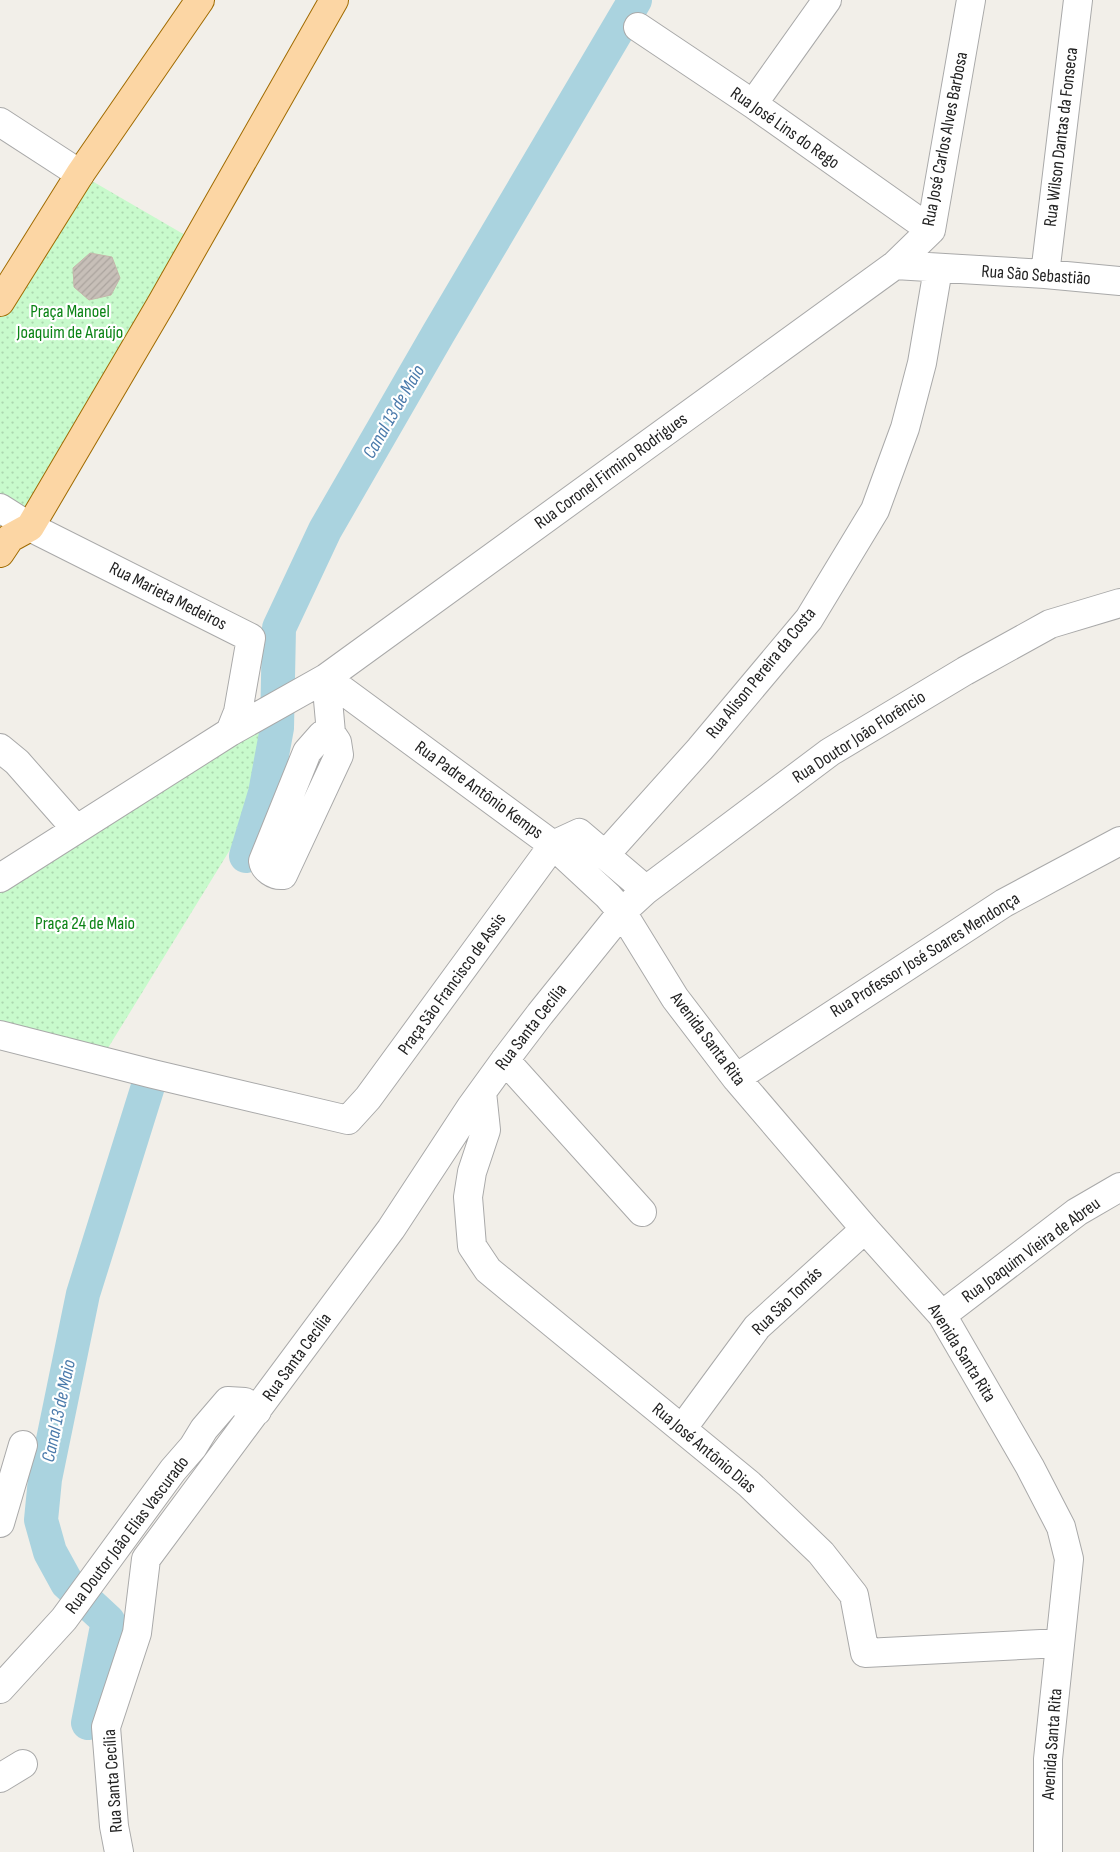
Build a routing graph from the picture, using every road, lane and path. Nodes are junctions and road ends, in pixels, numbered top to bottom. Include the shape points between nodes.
1 (200, 0) edge
2 (334, 0) edge
3 (827, 0) edge
4 (971, 0) edge
5 (1078, 0) edge
6 (638, 27) dead end
7 (752, 104) junction
8 (0, 122) edge
9 (80, 174) junction
10 (931, 230) junction
11 (895, 265) junction
12 (945, 269) junction
13 (1046, 274) junction
14 (1120, 281) edge
15 (0, 302) edge
16 (0, 508) edge
17 (10, 538) edge
18 (1120, 603) edge
19 (326, 678) junction
20 (230, 732) junction
21 (331, 734) dead end
22 (0, 748) edge
23 (76, 828) junction
24 (1120, 841) edge
25 (554, 845) junction
26 (605, 855) junction
27 (0, 878) edge
28 (646, 890) junction
29 (622, 912) junction
30 (0, 1035) edge
31 (506, 1060) junction
32 (736, 1078) junction
33 (482, 1092) junction
34 (1120, 1187) edge
35 (642, 1212) dead end
36 (865, 1230) junction
37 (942, 1315) junction
38 (257, 1410) junction
39 (682, 1429) junction
40 (23, 1444) dead end
41 (0, 1523) edge
42 (1060, 1643) junction
43 (0, 1689) edge
44 (119, 1852) edge
45 (1048, 1852) edge

1 - 9 main road
2 - 17 main road via 166,297
3 - 7 street
4 - 10 street, Rua José Carlos Alves Barbosa
5 - 13 street, Rua Wilson Dantas da Fonseca
6 - 7 street, Rua José Lins do Rego
7 - 10 street, Rua José Lins do Rego
8 - 9 street
9 - 15 main road
10 - 11 street, Rua José Carlos Alves Barbosa
11 - 12 street
11 - 19 street, Rua Coronel Firmino Rodrigues
12 - 13 street, Rua São Sebastião
12 - 26 street, Rua Alison Pereira da Costa via 905,428 875,510 809,620
13 - 14 street, Rua São Sebastião
16 - 17 street, Rua Marieta Medeiros
17 - 20 street, Rua Marieta Medeiros via 251,638 238,712
18 - 28 street, Rua Doutor João Florêncio via 1050,624 964,671 830,752
19 - 20 street, Rua Coronel Firmino Rodrigues
19 - 21 street
19 - 25 street, Rua Padre Antônio Kemps
20 - 23 street
22 - 23 street via 17,762
23 - 27 street
24 - 32 street, Rua Professor José Soares Mendonça via 1004,903
25 - 26 street via 579,833
25 - 29 street, Rua Padre Antônio Kemps
25 - 30 street, Praça São Francisco de Assis via 368,1098 348,1120
26 - 28 street
28 - 29 street, Rua Doutor João Florêncio
29 - 31 street, Rua Santa Cecília
29 - 32 street, Avenida Santa Rita via 675,998
31 - 33 street, Rua Santa Cecília
31 - 35 street
32 - 36 street, Avenida Santa Rita
33 - 38 street, Rua Santa Cecília via 390,1230
33 - 39 street, Rua José Antônio Dias via 486,1130 468,1196 472,1246 488,1270
34 - 37 street, Rua Joaquim Vieira de Abreu via 1077,1212
36 - 37 street, Avenida Santa Rita
36 - 39 street, Rua São Tomás via 757,1327
37 - 42 street, Avenida Santa Rita via 1061,1527 1069,1558
38 - 43 street, Rua Doutor João Elias Vascurado via 245,1402 228,1401 64,1618
38 - 44 street, Rua Santa Cecília via 146,1558 137,1633 106,1727
39 - 42 street, Rua José Antônio Dias via 749,1484 820,1553 854,1595 865,1653
40 - 41 street
42 - 45 street, Avenida Santa Rita via 1048,1759

